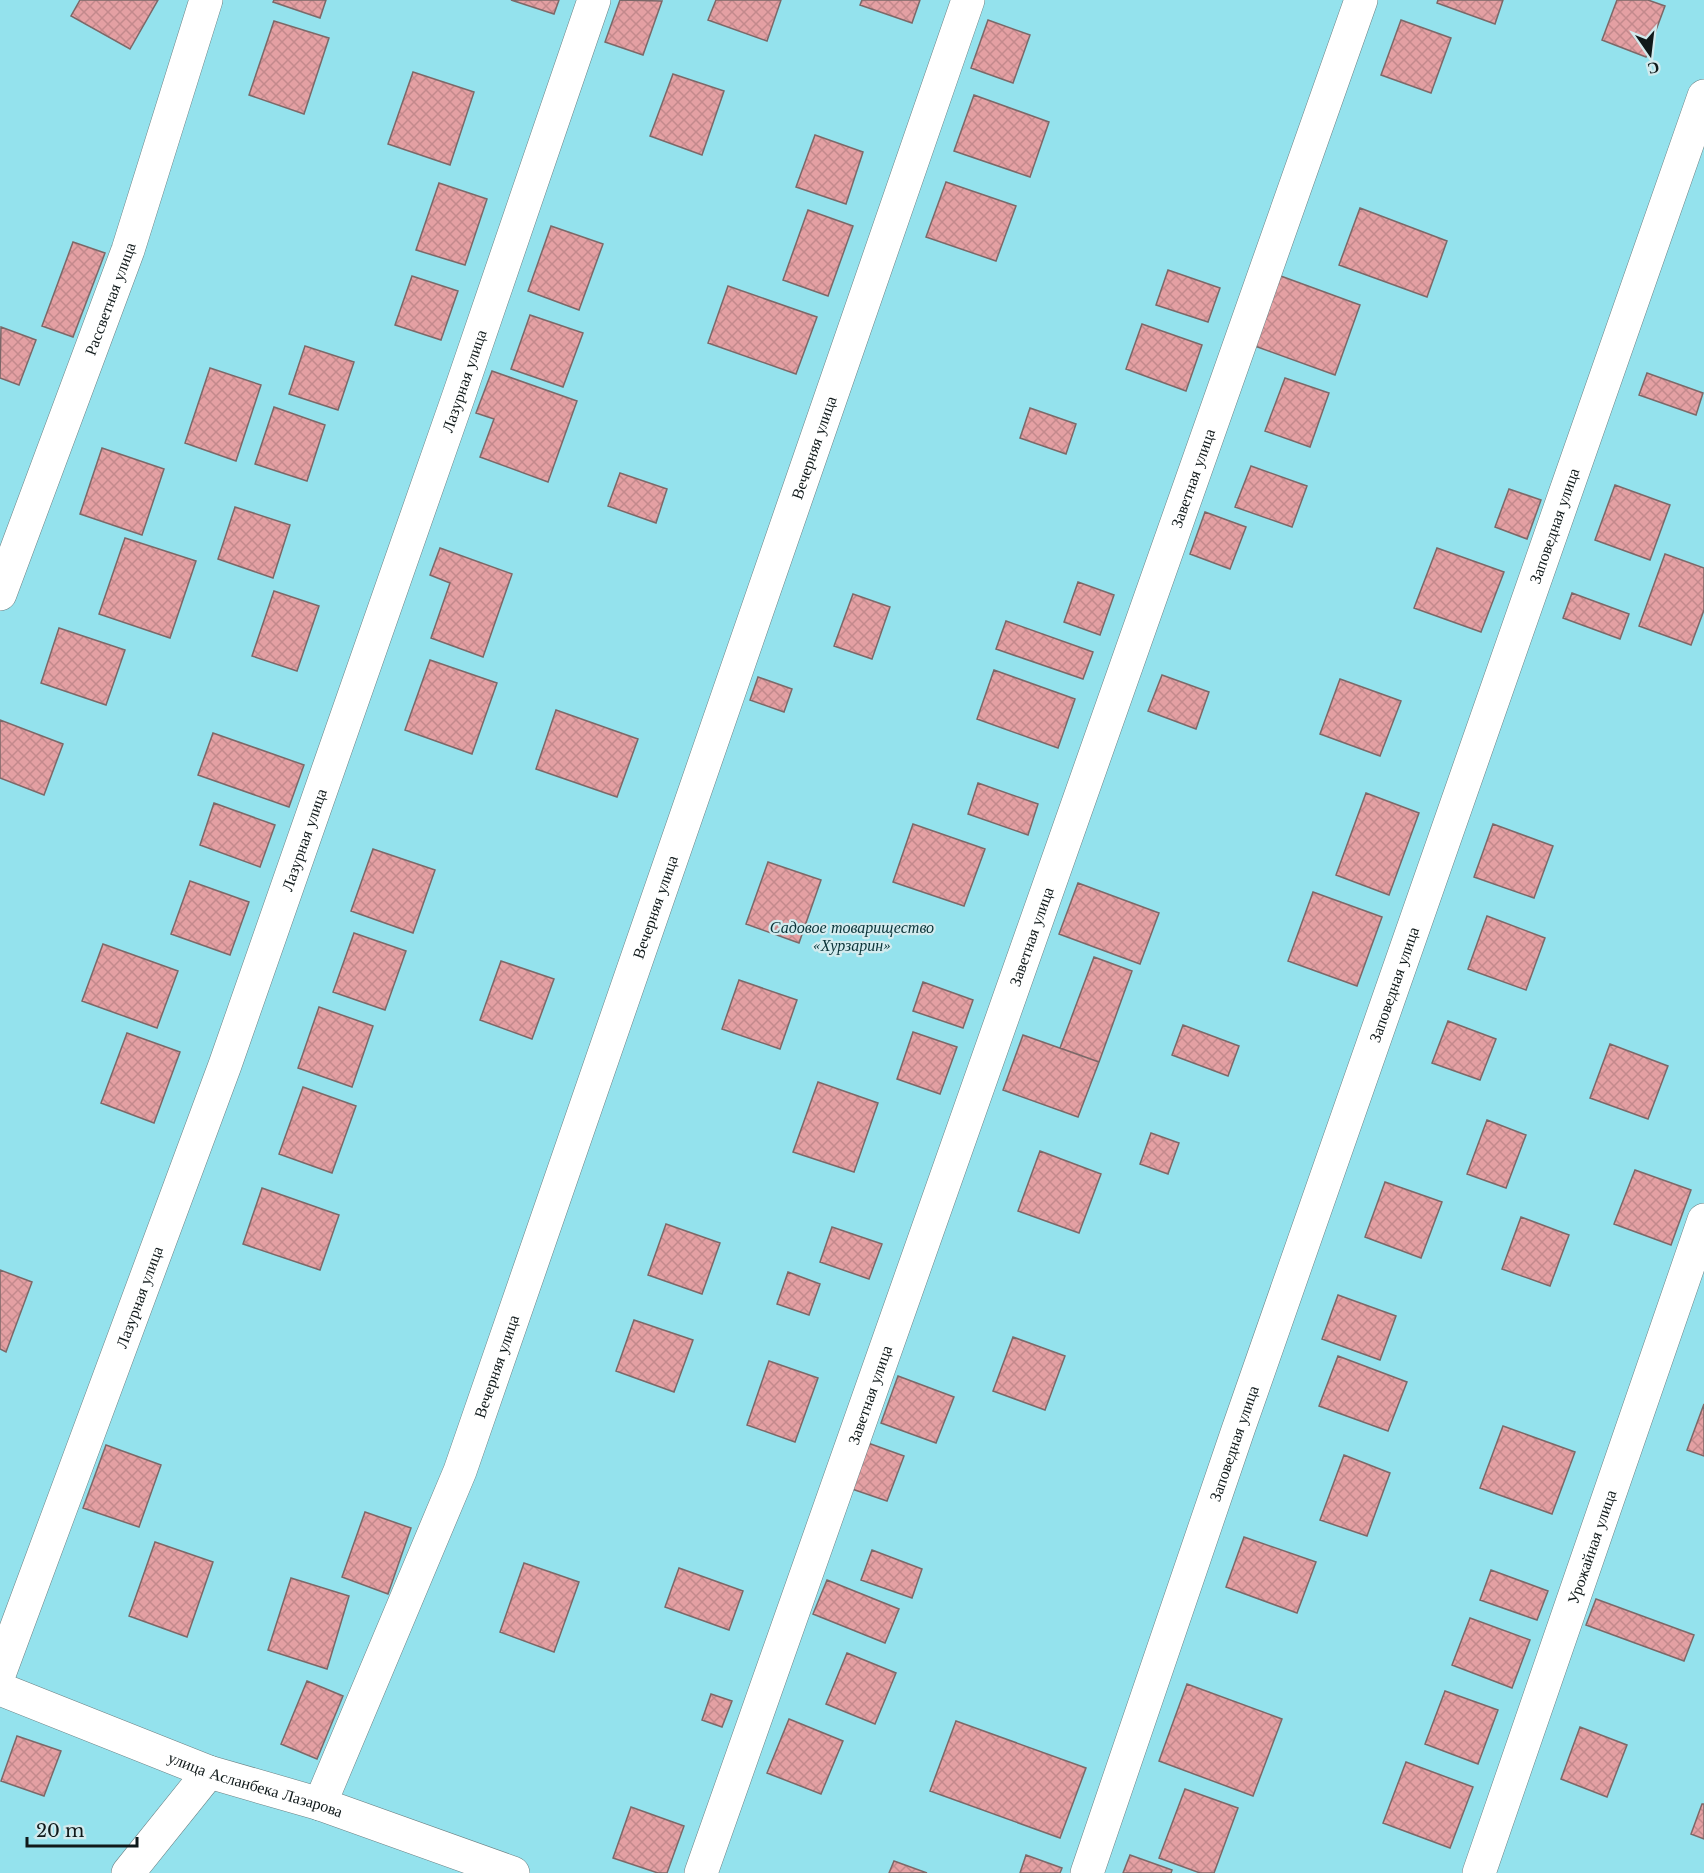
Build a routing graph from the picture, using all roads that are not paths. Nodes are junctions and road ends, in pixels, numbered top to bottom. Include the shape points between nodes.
1 (206, 0) edge
2 (594, 0) edge
3 (968, 0) edge
4 (1361, 0) edge
5 (1704, 96) edge
6 (0, 594) edge
7 (1704, 1220) edge
8 (0, 1672) edge
9 (0, 1689) edge
10 (209, 1772) junction
11 (320, 1804) junction
12 (128, 1873) edge
13 (513, 1873) edge
14 (701, 1873) edge
15 (1087, 1873) edge
16 (1479, 1873) edge

1 - 6 street, Рассветная улица via 128,250
2 - 8 street, Лазурная улица via 225,1065
3 - 11 street, Вечерняя улица via 460,1471
4 - 14 street, Заветная улица
5 - 15 street, Заповедная улица
7 - 16 street, Урожайная улица
9 - 10 street, улица Асланбека Лазарова
10 - 11 street, улица Асланбека Лазарова
10 - 12 street
11 - 13 street, улица Асланбека Лазарова

